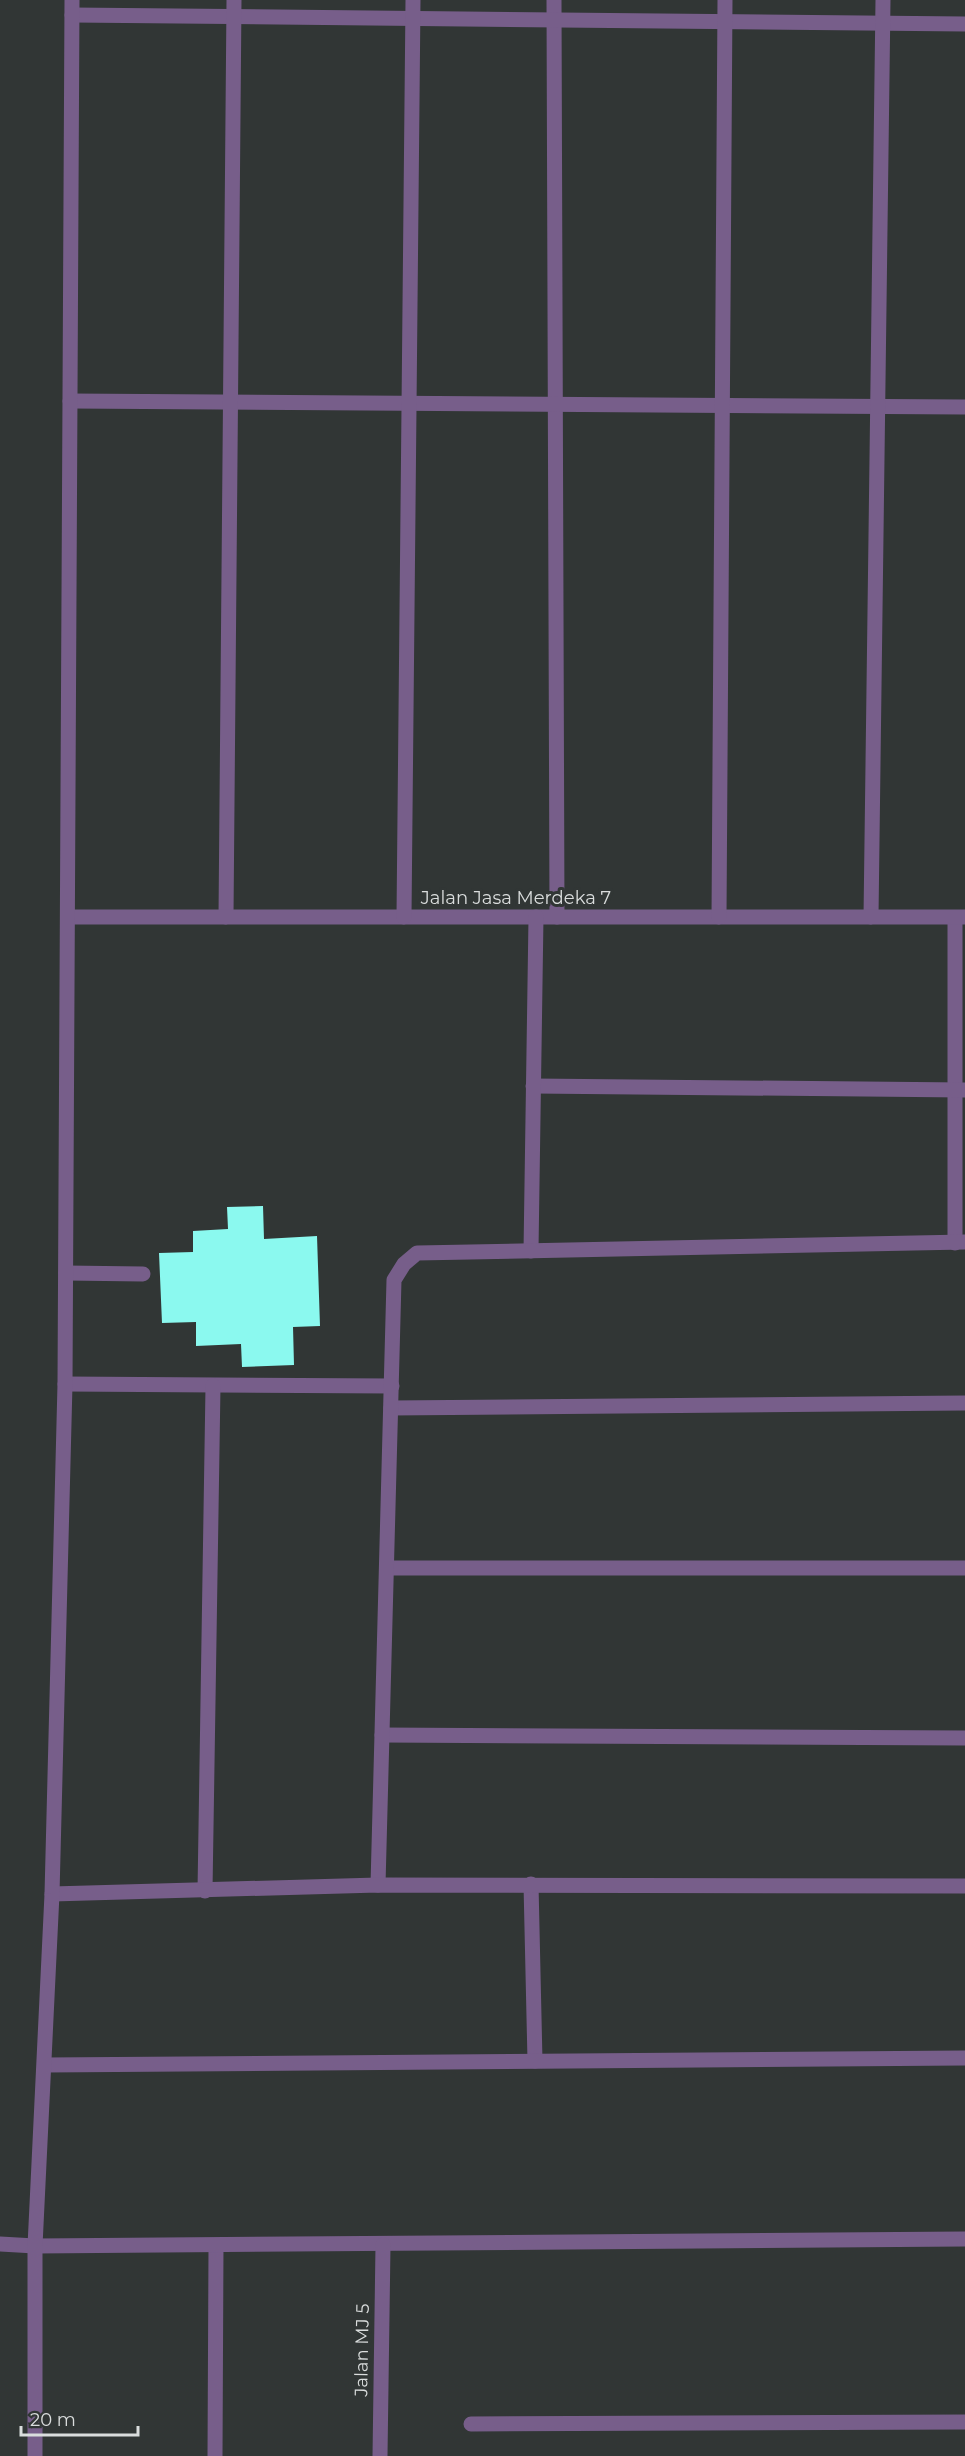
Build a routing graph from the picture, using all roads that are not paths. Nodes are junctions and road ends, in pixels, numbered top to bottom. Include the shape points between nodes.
1 (234, 0) edge
2 (412, 0) edge
3 (554, 0) edge
4 (725, 0) edge
5 (883, 0) edge
6 (72, 8) edge
7 (234, 17) junction
8 (412, 19) junction
9 (554, 21) junction
10 (725, 22) junction
11 (883, 24) junction
12 (965, 24) edge
13 (70, 401) junction
14 (230, 402) junction
15 (409, 403) junction
16 (555, 404) junction
17 (722, 405) junction
18 (877, 406) junction
19 (965, 407) edge
20 (68, 917) junction
21 (226, 917) junction
22 (536, 917) junction
23 (557, 917) junction
24 (718, 917) junction
25 (872, 917) junction
26 (960, 917) edge
27 (404, 918) junction
28 (533, 1086) junction
29 (960, 1090) edge
30 (960, 1243) edge
31 (531, 1251) junction
32 (66, 1273) junction
33 (143, 1274) dead end
34 (65, 1384) junction
35 (213, 1386) junction
36 (392, 1386) junction
37 (965, 1403) edge
38 (391, 1408) junction
39 (387, 1568) junction
40 (965, 1568) edge
41 (382, 1735) junction
42 (965, 1738) edge
43 (531, 1884) junction
44 (378, 1885) junction
45 (965, 1886) edge
46 (205, 1891) junction
47 (52, 1894) junction
48 (965, 2058) edge
49 (535, 2061) junction
50 (45, 2065) junction
51 (965, 2239) edge
52 (0, 2244) edge
53 (383, 2245) junction
54 (35, 2246) junction
55 (216, 2246) junction
56 (965, 2422) edge
57 (471, 2424) dead end
58 (35, 2456) edge
59 (215, 2456) edge
60 (380, 2456) edge

1 - 7 street
2 - 8 street
3 - 9 street
4 - 10 street
5 - 11 street
6 - 7 street
6 - 13 street
7 - 8 street
7 - 14 street
8 - 9 street
8 - 15 street
9 - 10 street
9 - 16 street
10 - 11 street
10 - 17 street
11 - 12 street
11 - 18 street
13 - 14 street
13 - 20 street
14 - 15 street
14 - 21 street
15 - 16 street
15 - 27 street
16 - 17 street
16 - 23 street
17 - 18 street
17 - 24 street
18 - 19 street
18 - 25 street
20 - 21 street, Jalan Jasa Merdeka 7
20 - 32 street
21 - 27 street, Jalan Jasa Merdeka 7
22 - 23 street, Jalan Jasa Merdeka 7
22 - 27 street, Jalan Jasa Merdeka 7
22 - 28 street
23 - 24 street, Jalan Jasa Merdeka 7
24 - 25 street, Jalan Jasa Merdeka 7
25 - 26 street, Jalan Jasa Merdeka 7
26 - 29 street
28 - 29 street
28 - 31 street
29 - 30 street
30 - 31 street
31 - 36 street via 417,1253 404,1264 394,1280
32 - 33 street
32 - 34 street
34 - 35 street
34 - 47 street
35 - 36 street
35 - 46 street
36 - 38 street
37 - 38 street
38 - 39 street
39 - 40 street
39 - 41 street
41 - 42 street
41 - 44 street
43 - 44 street
43 - 45 street
43 - 49 street
44 - 46 street
46 - 47 street
47 - 50 street
48 - 49 street
49 - 50 street
50 - 54 street
51 - 53 street
52 - 54 street
53 - 55 street
53 - 60 street, Jalan MJ 5
54 - 55 street
54 - 58 street
55 - 59 street
56 - 57 street

